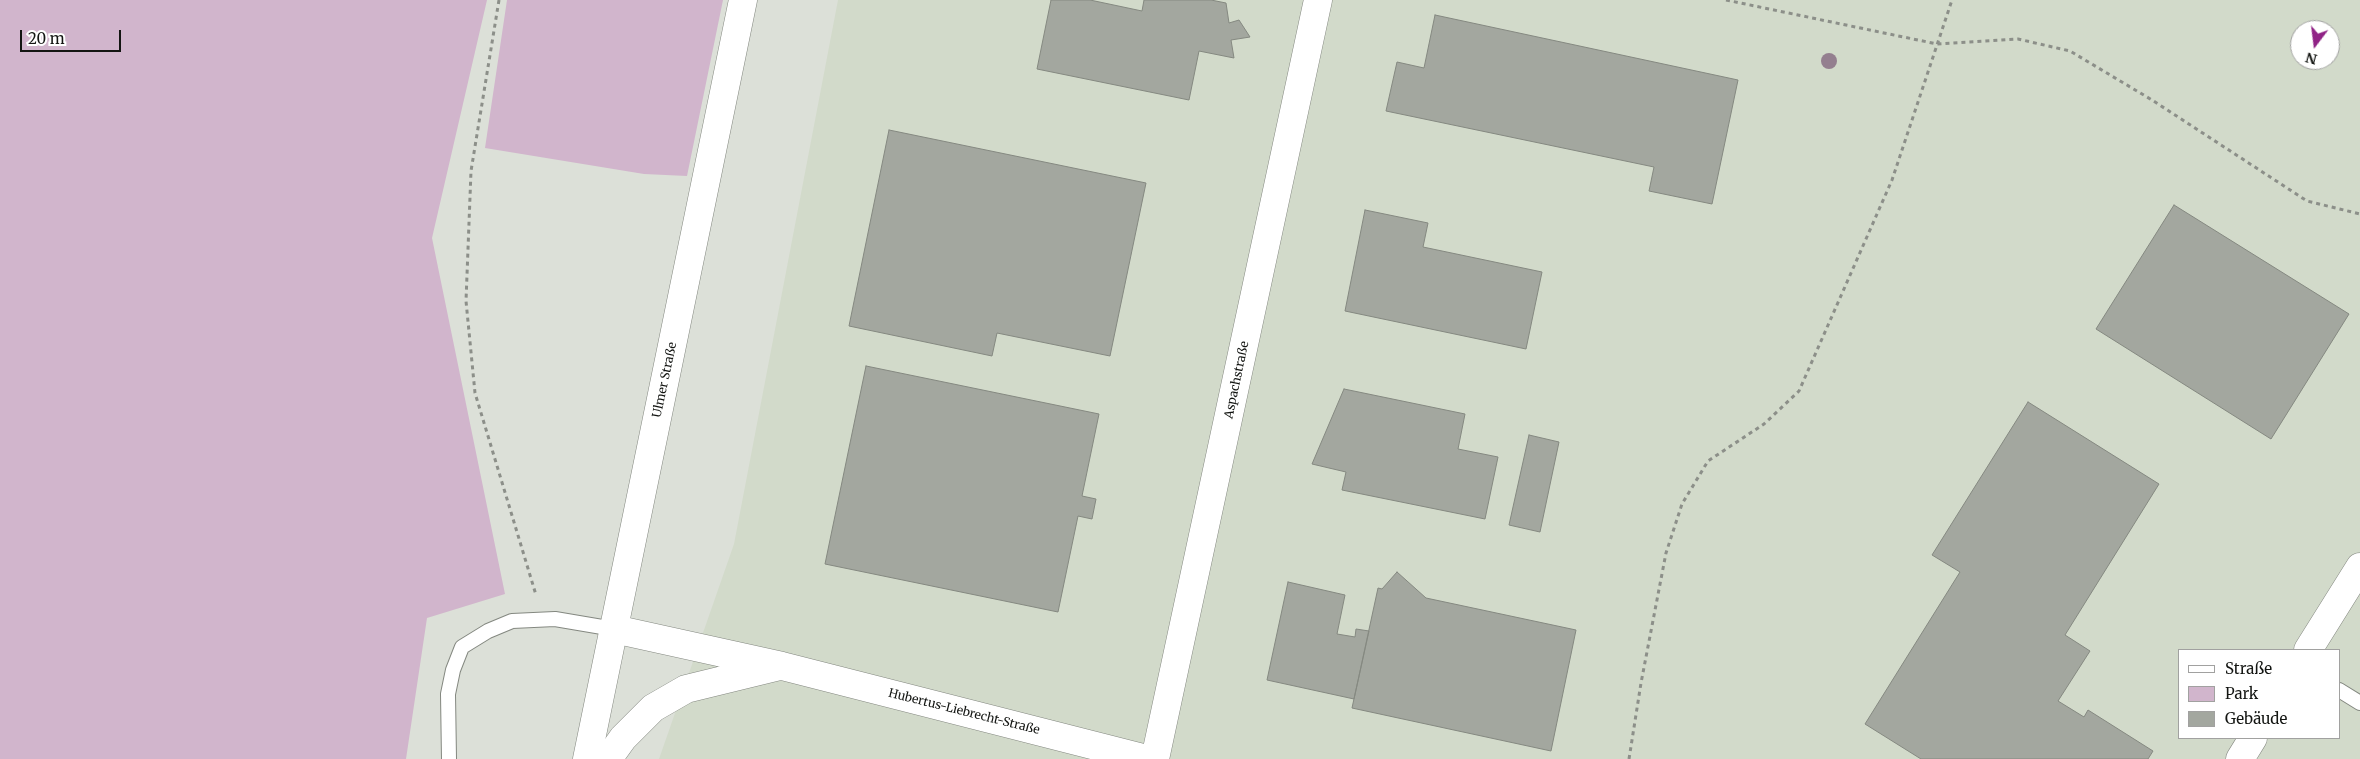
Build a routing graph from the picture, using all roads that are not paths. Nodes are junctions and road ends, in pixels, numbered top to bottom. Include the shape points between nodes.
1 (743, 0) edge
2 (1318, 0) edge
3 (2360, 567) edge
4 (614, 629) junction
5 (2309, 649) edge
6 (782, 666) junction
7 (2340, 691) edge
8 (2360, 703) edge
9 (2252, 739) edge
10 (448, 759) edge
11 (586, 759) edge
12 (608, 759) edge
13 (1147, 759) edge
14 (1155, 759) edge
15 (2240, 759) edge

1 - 4 street, Ulmer Straße
2 - 14 street, Aspachstraße
3 - 5 street
4 - 6 street, Hubertus-Liebrecht-Straße
4 - 10 lane via 538,618 488,630 462,648 452,670 448,694
4 - 11 street, Ulmer Straße
6 - 12 street, Hubertus-Liebrecht-Straße via 686,689 653,708 623,738
6 - 13 street, Hubertus-Liebrecht-Straße
7 - 8 lane
9 - 15 street

